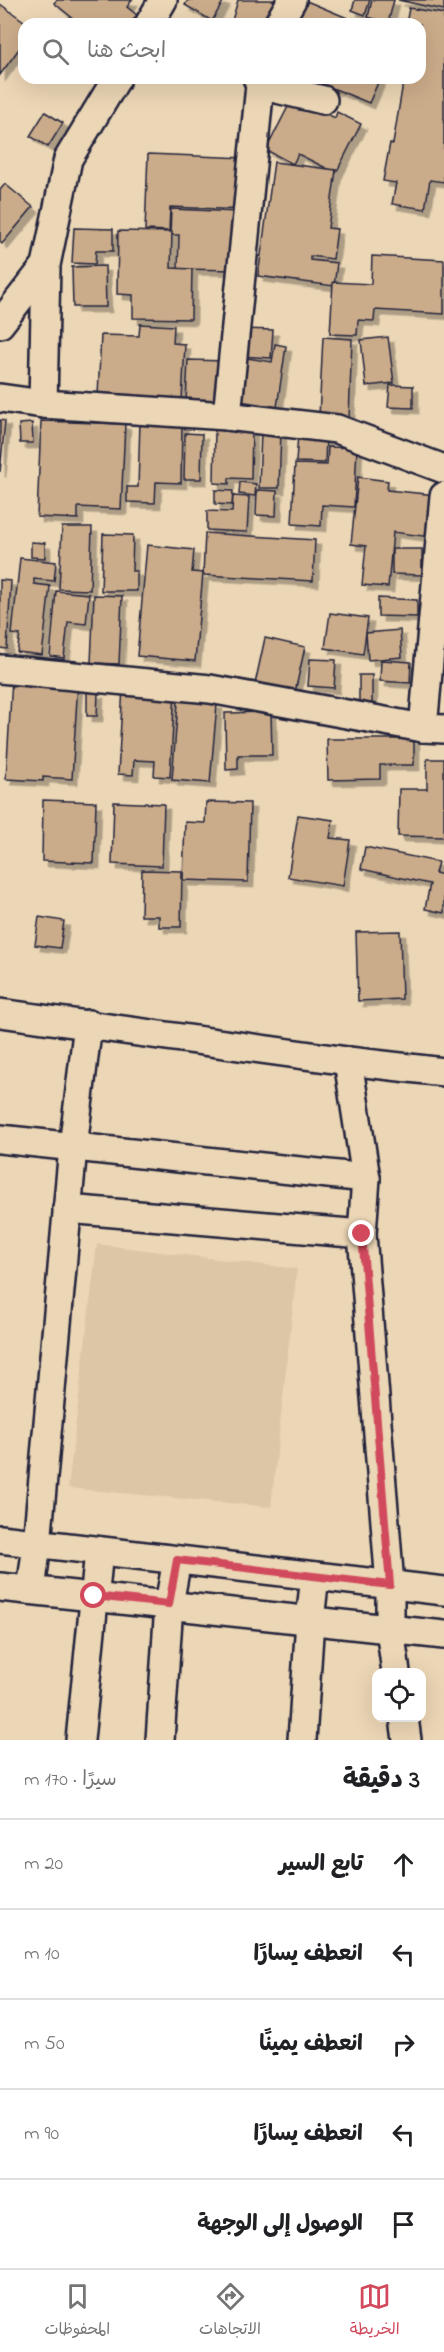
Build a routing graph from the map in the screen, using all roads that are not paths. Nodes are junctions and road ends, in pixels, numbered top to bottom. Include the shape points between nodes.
1 (292, 0) edge
2 (282, 18) edge
3 (113, 84) edge
4 (259, 84) edge
5 (266, 84) edge
6 (323, 100) dead end
7 (46, 264) junction
8 (0, 324) edge
9 (0, 398) edge
10 (44, 404) junction
11 (227, 416) junction
12 (444, 469) edge
13 (444, 496) edge
14 (0, 669) edge
15 (434, 728) edge
16 (0, 1013) edge
17 (88, 1024) junction
18 (348, 1061) junction
19 (444, 1072) edge
20 (0, 1139) edge
21 (73, 1147) junction
22 (366, 1178) junction
23 (67, 1209) junction
24 (362, 1234) junction
25 (0, 1539) edge
26 (37, 1544) junction
27 (99, 1551) junction
28 (177, 1560) junction
29 (315, 1576) junction
30 (390, 1585) junction
31 (0, 1587) edge
32 (31, 1590) junction
33 (444, 1591) edge
34 (94, 1596) junction
35 (169, 1604) junction
36 (310, 1620) junction
37 (390, 1629) junction
38 (444, 1635) edge
39 (395, 1668) edge
40 (405, 1722) edge
41 (80, 1740) edge
42 (160, 1740) edge
43 (302, 1740) edge
44 (407, 1740) edge

1 - 2 street
3 - 7 street via 68,159
4 - 11 street
5 - 6 street
7 - 8 street
7 - 10 street
9 - 10 street
10 - 11 street
11 - 12 street via 338,429
13 - 15 street
14 - 15 street via 210,689
16 - 17 street
17 - 18 street
17 - 21 street
18 - 19 street
18 - 22 street
20 - 21 street
21 - 22 street
21 - 23 street
22 - 24 street
23 - 24 street
23 - 26 street
24 - 30 street
25 - 26 street
26 - 27 street
26 - 32 street
27 - 28 street
27 - 34 street
28 - 29 street
28 - 35 street
29 - 30 street
29 - 36 street
30 - 33 street
30 - 37 street
31 - 32 street
32 - 34 street
34 - 35 street
34 - 41 street
35 - 36 street
35 - 42 street
36 - 37 street
36 - 43 street
37 - 38 street
37 - 39 street
40 - 44 street

